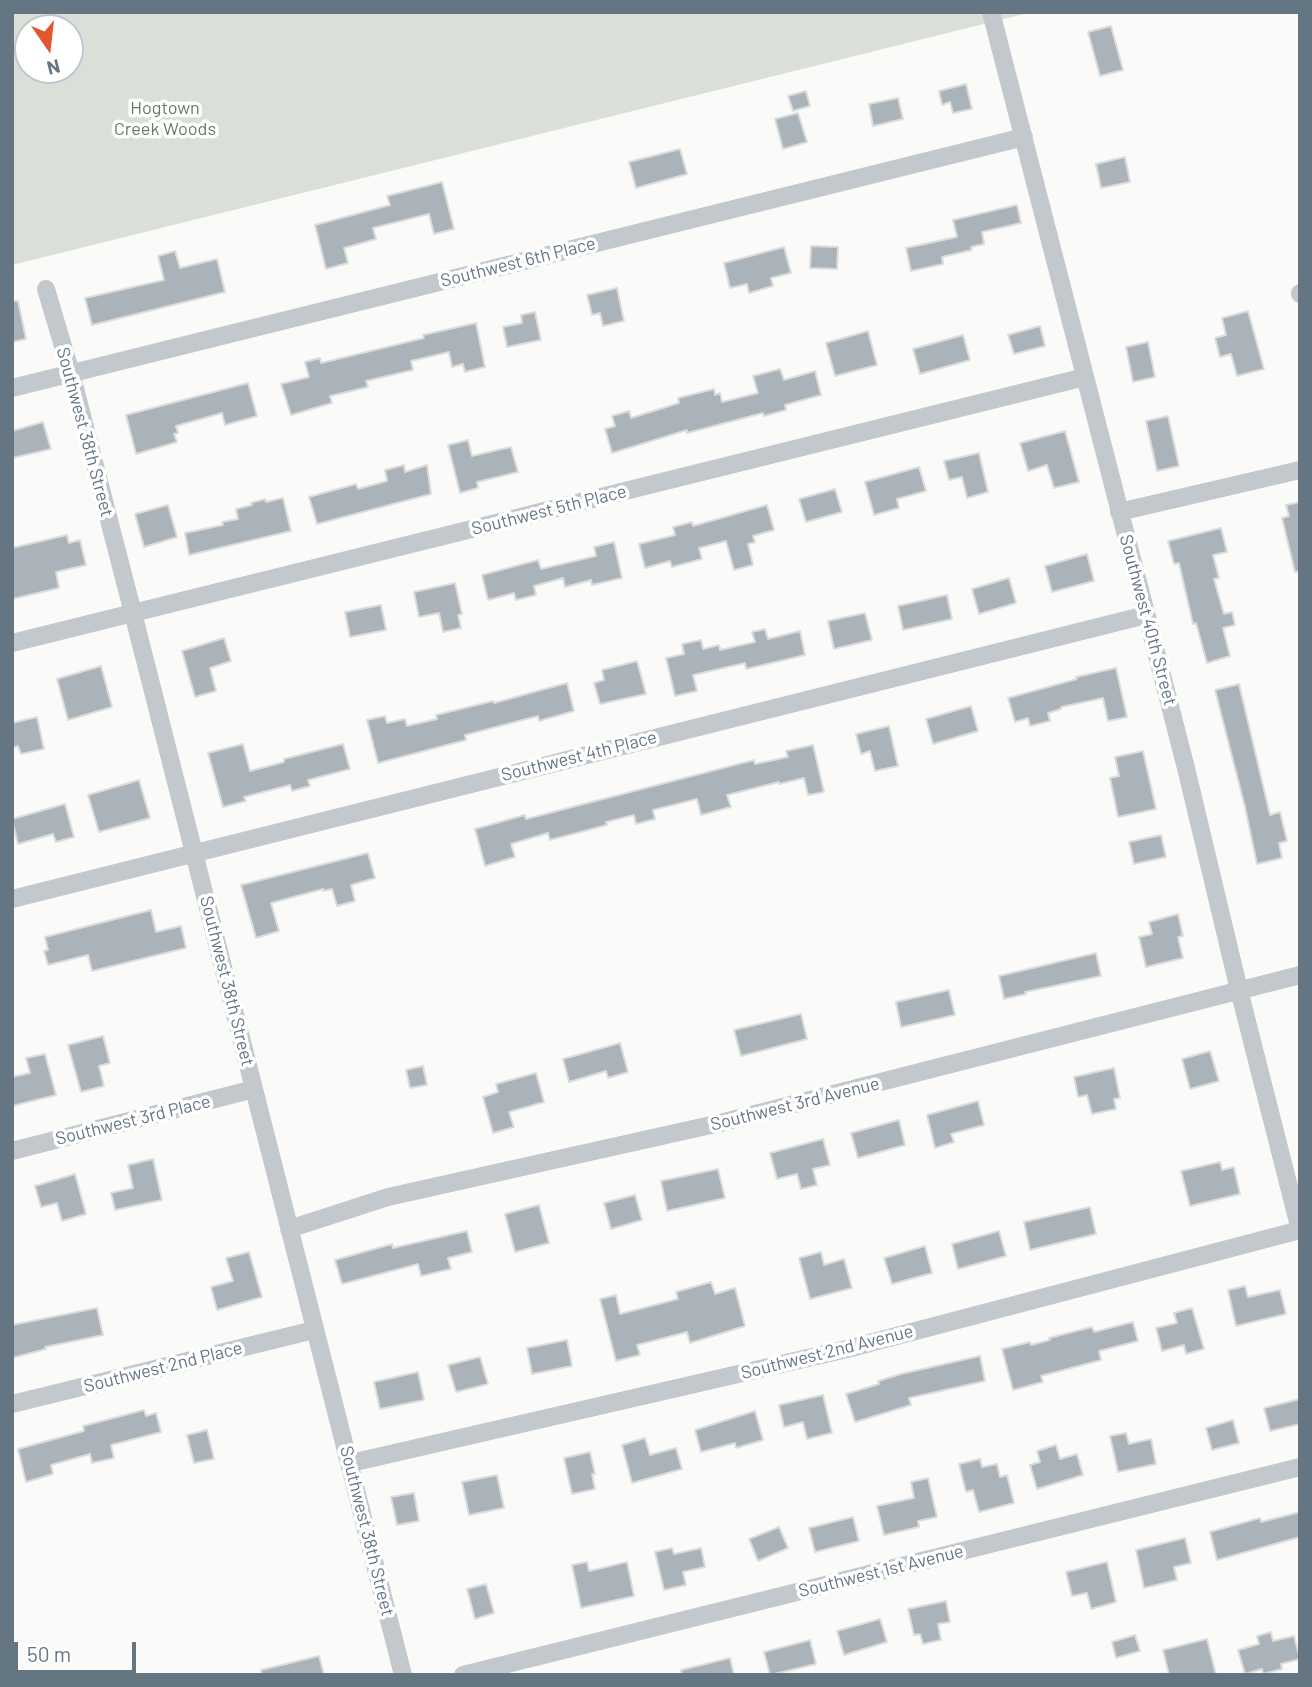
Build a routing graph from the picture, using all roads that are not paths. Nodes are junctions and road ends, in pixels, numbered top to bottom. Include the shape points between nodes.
1 (991, 12) edge
2 (1024, 137) junction
3 (46, 289) dead end
4 (71, 373) junction
5 (1085, 377) junction
6 (12, 388) edge
7 (1300, 470) edge
8 (1119, 512) junction
9 (133, 613) junction
10 (1146, 615) junction
11 (12, 643) edge
12 (194, 852) junction
13 (12, 899) edge
14 (1300, 975) edge
15 (1239, 990) junction
16 (254, 1089) junction
17 (12, 1152) edge
18 (289, 1229) junction
19 (1300, 1230) edge
20 (314, 1329) junction
21 (12, 1404) edge
22 (351, 1463) junction
23 (1300, 1467) edge
24 (403, 1675) edge
25 (463, 1675) edge

1 - 2 street, Southwest 40th Street
2 - 4 street, Southwest 6th Place
2 - 5 street, Southwest 40th Street
3 - 4 street, Southwest 38th Street
4 - 6 street, Southwest 6th Place
4 - 9 street, Southwest 38th Street
5 - 8 street, Southwest 40th Street
5 - 9 street, Southwest 5th Place
7 - 8 street
8 - 10 street, Southwest 40th Street
9 - 11 street, Southwest 5th Place
9 - 12 street, Southwest 38th Street
10 - 12 street, Southwest 4th Place
10 - 15 street, Southwest 40th Street
12 - 13 street, Southwest 4th Place
12 - 16 street, Southwest 38th Street
14 - 15 street, Southwest 3rd Avenue
15 - 18 street, Southwest 3rd Avenue via 720,1123 388,1197
15 - 19 street, Southwest 40th Street
16 - 17 street, Southwest 3rd Place
16 - 18 street, Southwest 38th Street
18 - 20 street, Southwest 38th Street
19 - 22 street, Southwest 2nd Avenue via 847,1349
20 - 21 street, Southwest 2nd Place
20 - 22 street, Southwest 38th Street
22 - 24 street, Southwest 38th Street
23 - 25 street, Southwest 1st Avenue

